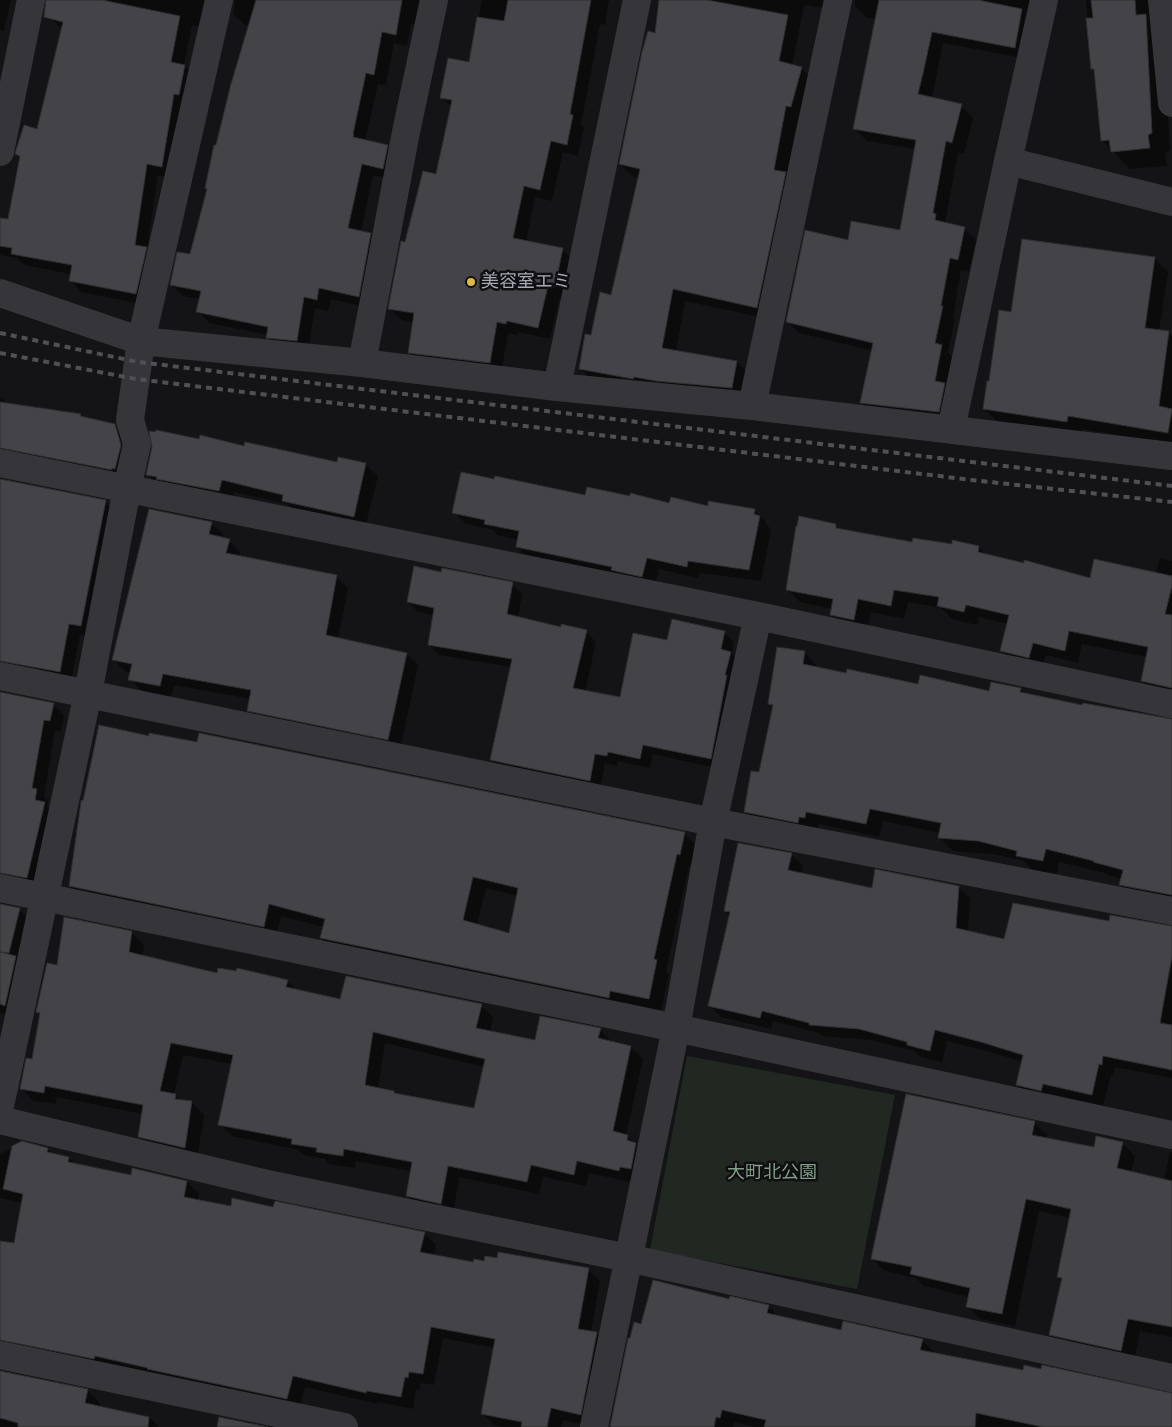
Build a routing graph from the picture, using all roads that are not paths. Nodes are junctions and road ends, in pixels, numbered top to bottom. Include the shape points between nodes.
1 (31, 0) edge
2 (219, 0) edge
3 (434, 0) edge
4 (636, 0) edge
5 (838, 0) edge
6 (1044, 0) edge
7 (1162, 0) edge
8 (1172, 103) edge
9 (0, 152) edge
10 (1008, 161) junction
11 (1172, 202) edge
12 (0, 293) edge
13 (141, 341) junction
14 (362, 363) junction
15 (557, 387) junction
16 (752, 406) junction
17 (951, 429) junction
18 (1172, 456) edge
19 (0, 463) edge
20 (127, 489) junction
21 (758, 616) junction
22 (0, 676) edge
23 (88, 693) junction
24 (1172, 704) edge
25 (713, 822) junction
26 (0, 888) edge
27 (44, 897) junction
28 (1172, 911) edge
29 (676, 1028) junction
30 (0, 1106) edge
31 (0, 1120) edge
32 (1172, 1135) edge
33 (628, 1258) junction
34 (0, 1355) edge
35 (1172, 1378) edge
36 (344, 1427) edge
37 (594, 1427) edge

1 - 9 street
2 - 13 street
3 - 14 street
4 - 15 street
5 - 16 street
6 - 10 street
7 - 8 street
10 - 11 street
10 - 17 street
12 - 13 street
13 - 14 street
13 - 20 street via 130,420 137,444
14 - 15 street
15 - 16 street
16 - 17 street
17 - 18 street
19 - 20 street
20 - 21 street
20 - 23 street
21 - 24 street
21 - 25 street
22 - 23 street
23 - 25 street
23 - 27 street
25 - 28 street
25 - 29 street
26 - 27 street
27 - 29 street
27 - 30 street
29 - 32 street
29 - 33 street
31 - 33 street via 272,1185
33 - 35 street
33 - 37 street
34 - 36 street

